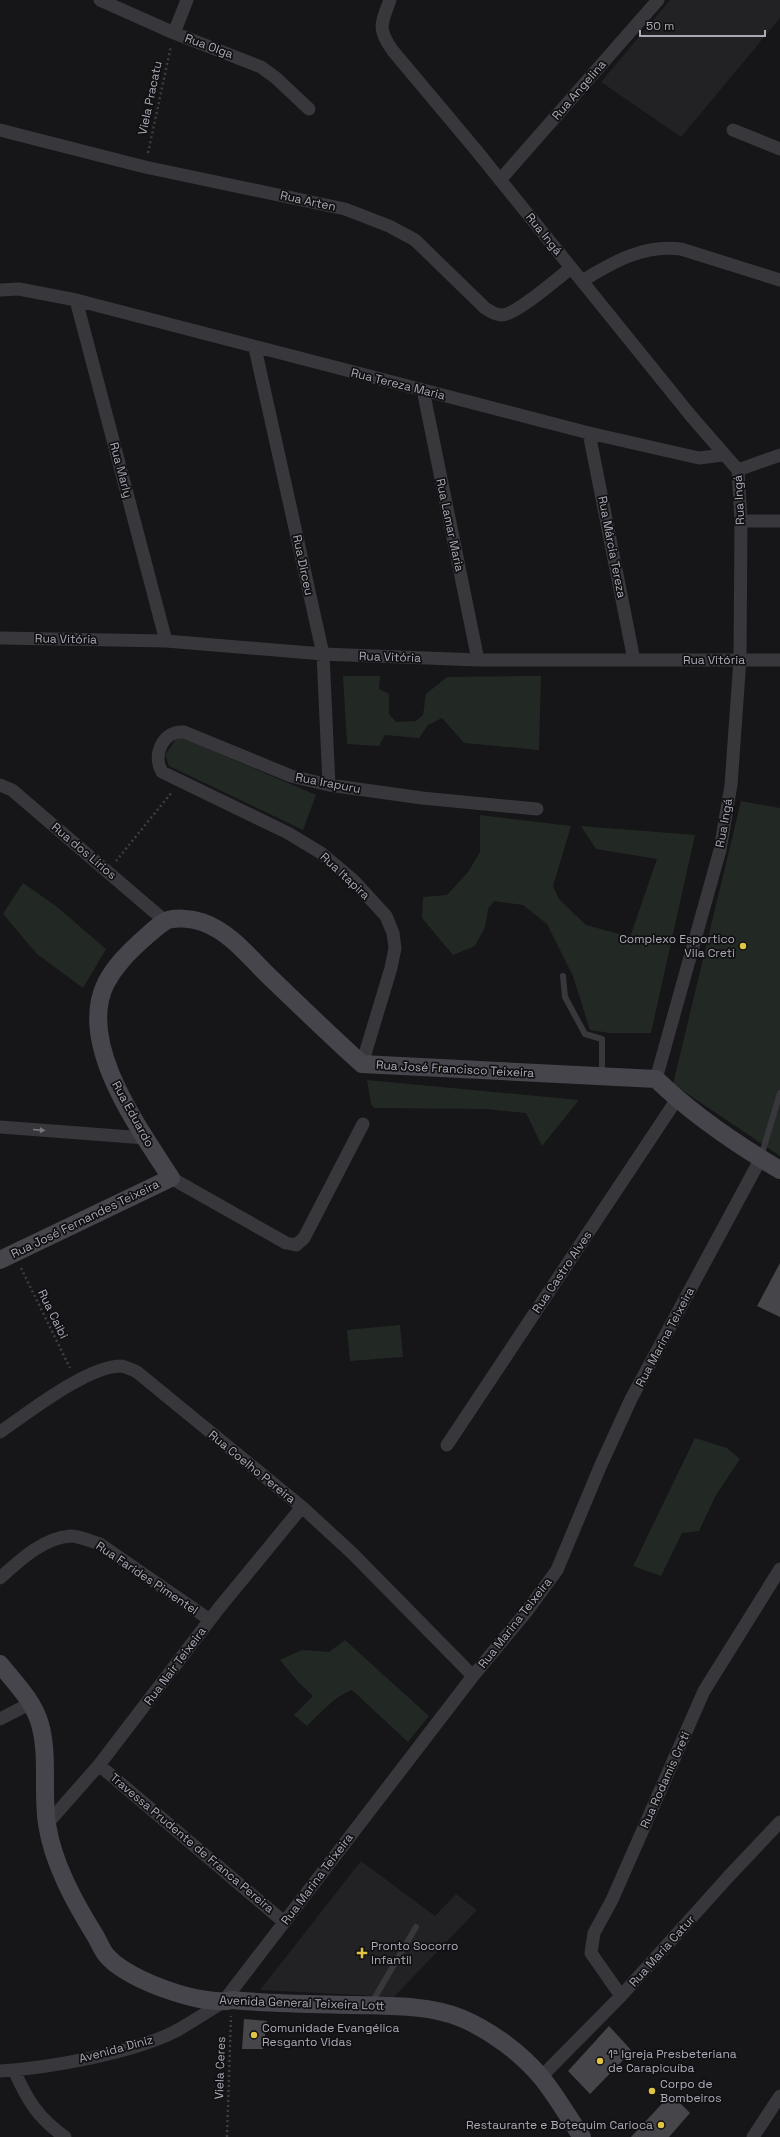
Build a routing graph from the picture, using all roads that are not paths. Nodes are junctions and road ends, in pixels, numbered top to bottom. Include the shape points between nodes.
1 (100, 0) edge
2 (187, 0) edge
3 (390, 0) edge
4 (658, 0) edge
5 (174, 33) junction
6 (309, 109) dead end
7 (0, 130) edge
8 (733, 130) dead end
9 (780, 148) edge
10 (500, 180) junction
11 (572, 268) junction
12 (780, 280) edge
13 (582, 281) junction
14 (0, 290) edge
15 (76, 300) junction
16 (256, 348) junction
17 (423, 390) junction
18 (589, 433) junction
19 (723, 455) junction
20 (780, 455) edge
21 (738, 470) junction
22 (741, 521) junction
23 (780, 521) edge
24 (0, 638) edge
25 (166, 641) junction
26 (323, 654) junction
27 (740, 659) junction
28 (478, 660) junction
29 (634, 660) junction
30 (780, 660) edge
31 (162, 772) joint
32 (0, 785) edge
33 (329, 785) junction
34 (537, 809) dead end
35 (165, 920) junction
36 (564, 976) dead end
37 (362, 1064) junction
38 (602, 1077) junction
39 (656, 1079) junction
40 (780, 1093) edge
41 (677, 1099) junction
42 (363, 1124) dead end
43 (0, 1127) edge
44 (145, 1138) junction
45 (761, 1158) junction
46 (780, 1170) edge
47 (171, 1178) junction
48 (7, 1257) edge
49 (0, 1432) edge
50 (447, 1445) dead end
51 (302, 1508) junction
52 (780, 1569) edge
53 (0, 1578) edge
54 (210, 1620) junction
55 (0, 1664) edge
56 (472, 1676) junction
57 (32, 1703) junction
58 (0, 1719) edge
59 (99, 1764) junction
60 (780, 1822) edge
61 (47, 1824) junction
62 (284, 1922) junction
63 (416, 1928) dead end
64 (621, 1996) junction
65 (228, 2001) junction
66 (370, 2006) junction
67 (14, 2070) junction
68 (0, 2071) edge
69 (541, 2077) junction
70 (780, 2096) edge
71 (65, 2137) edge
72 (582, 2137) edge
73 (753, 2137) edge

1 - 5 street, Rua Olga
2 - 5 street
3 - 10 street, Rua Ingá via 384,17 383,38
4 - 10 street, Rua Angelina
5 - 6 street, Rua Olga via 261,67
7 - 11 street, Rua Arten via 145,167 345,209 390,226 415,240 494,314 509,314 518,309
8 - 9 street
10 - 11 street, Rua Ingá
11 - 13 street, Rua Ingá
12 - 13 street via 681,249 655,248 610,264
13 - 19 street, Rua Ingá
14 - 15 street, Rua Tereza Maria via 19,289
15 - 16 street, Rua Tereza Maria
15 - 25 street, Rua Marly
16 - 17 street, Rua Tereza Maria
16 - 26 street, Rua Dirceu
17 - 18 street, Rua Tereza Maria
17 - 28 street, Rua Lamar Maria
18 - 19 street, Rua Tereza Maria via 699,458
18 - 29 street, Rua Márcia Tereza
19 - 21 street, Rua Ingá
20 - 21 street
21 - 22 street, Rua Ingá
22 - 23 street
22 - 27 street, Rua Ingá
24 - 25 street, Rua Vitória
25 - 26 street, Rua Vitória
26 - 28 street, Rua Vitória
26 - 33 street, Rua Dirceu
27 - 29 street, Rua Vitória
27 - 30 street, Rua Vitória
27 - 39 street, Rua Ingá via 731,785 724,830
28 - 29 street, Rua Vitória
31 - 33 street, Rua Irapuru via 157,759 161,746 168,736 176,731 291,776
31 - 37 street, Rua Itapira via 288,833 321,853 353,880 386,916 393,933 391,968
32 - 35 street, Rua dos Lírios via 12,790
33 - 34 street, Rua Irapuru via 422,798
35 - 37 street, Rua José Francisco Teixeira via 185,919 201,922 232,938 272,980
35 - 44 street, Rua Eduardo via 122,958 106,983 99,1005 98,1028 103,1056
36 - 38 lane via 565,997 585,1034 602,1039
37 - 38 street, Rua José Francisco Teixeira
38 - 39 street, Rua José Francisco Teixeira
39 - 41 street
40 - 45 lane
41 - 45 street via 737,1144
41 - 50 street, Rua Castro Alves
42 - 47 street, Rua Eduardo via 304,1238 296,1245 286,1243
43 -> 44 street
44 - 47 street, Rua Eduardo
45 - 46 street
45 - 56 street, Rua Marina Teixeira via 632,1399 557,1570 527,1611
47 - 48 street, Rua José Fernandes Teixeira
49 - 51 street, Rua Coelho Pereira via 76,1382 120,1366 137,1372
51 - 54 street, Rua Nair Teixeira
51 - 56 street, Rua Coelho Pereira via 352,1553
52 - 64 street, Rua Rodamis Creti via 704,1691 612,1900 594,1932 591,1953
53 - 54 street, Rua Farides Pimentel via 41,1546 70,1536 83,1538 100,1544
54 - 59 street, Rua Nair Teixeira
55 - 57 street, Avenida General Teixeira Lott
56 - 62 street, Rua Marina Teixeira
57 - 58 street
57 - 61 street, Avenida General Teixeira Lott via 40,1725 44,1752
59 - 61 street, Rua Nair Teixeira
59 - 62 street, Travessa Prudente de Franca Pereira
60 - 64 street, Rua Maria Catur
61 - 65 street, Avenida General Teixeira Lott via 67,1886 108,1958 151,1984 180,1994
62 - 65 street, Rua Marina Teixeira
63 - 66 lane
64 - 69 street, Rua Maria Catur
65 - 66 street, Avenida General Teixeira Lott
65 - 67 street, Avenida Diniz via 175,2031 138,2045 82,2059
66 - 69 street, Avenida General Teixeira Lott via 434,2011 460,2018 483,2029 513,2050
67 - 68 street, Avenida Diniz
67 - 71 street via 32,2107 49,2126
69 - 72 street, Avenida General Teixeira Lott
70 - 73 street

